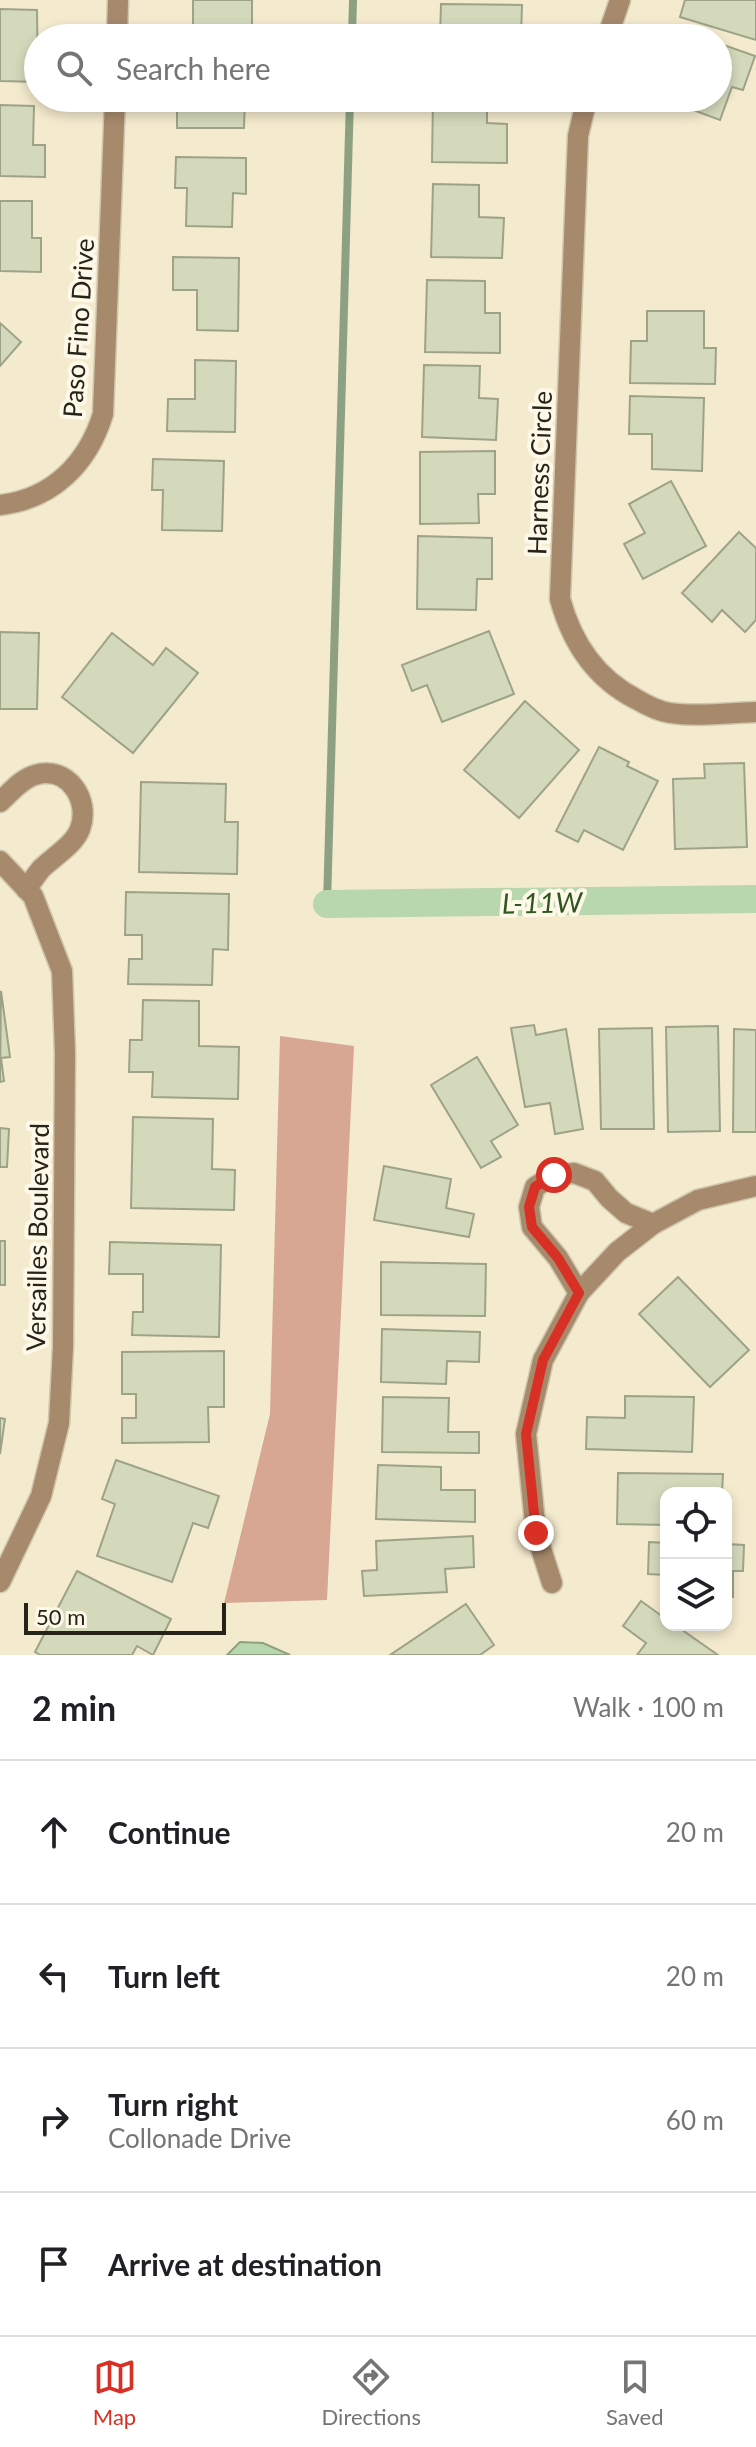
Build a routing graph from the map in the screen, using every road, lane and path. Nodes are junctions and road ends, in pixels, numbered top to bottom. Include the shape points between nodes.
1 (118, 0) edge
2 (620, 0) edge
3 (117, 24) edge
4 (612, 24) edge
5 (114, 112) edge
6 (584, 112) edge
7 (0, 505) edge
8 (756, 712) edge
9 (0, 802) edge
10 (0, 861) edge
11 (26, 889) junction
12 (756, 1186) edge
13 (653, 1224) junction
14 (579, 1293) junction
15 (0, 1582) edge
16 (552, 1583) dead end

1 - 3 street
2 - 4 street
5 - 7 street, Paso Fino Drive via 103,414 88,452 61,481 44,493
6 - 8 street, Harness Circle via 578,136 560,599 565,617 600,673 621,692 651,707 669,713
9 - 11 street via 32,776 47,773 62,776 81,798 79,832
10 - 11 street, Versailles Boulevard
11 - 15 street, Versailles Boulevard via 62,971 63,1347 59,1423 41,1496
12 - 13 street via 698,1200
13 - 14 street via 617,1252
13 - 14 street via 626,1213 595,1181 574,1173 554,1175 535,1187 529,1207 532,1227
14 - 16 street via 543,1360 526,1434 536,1533

